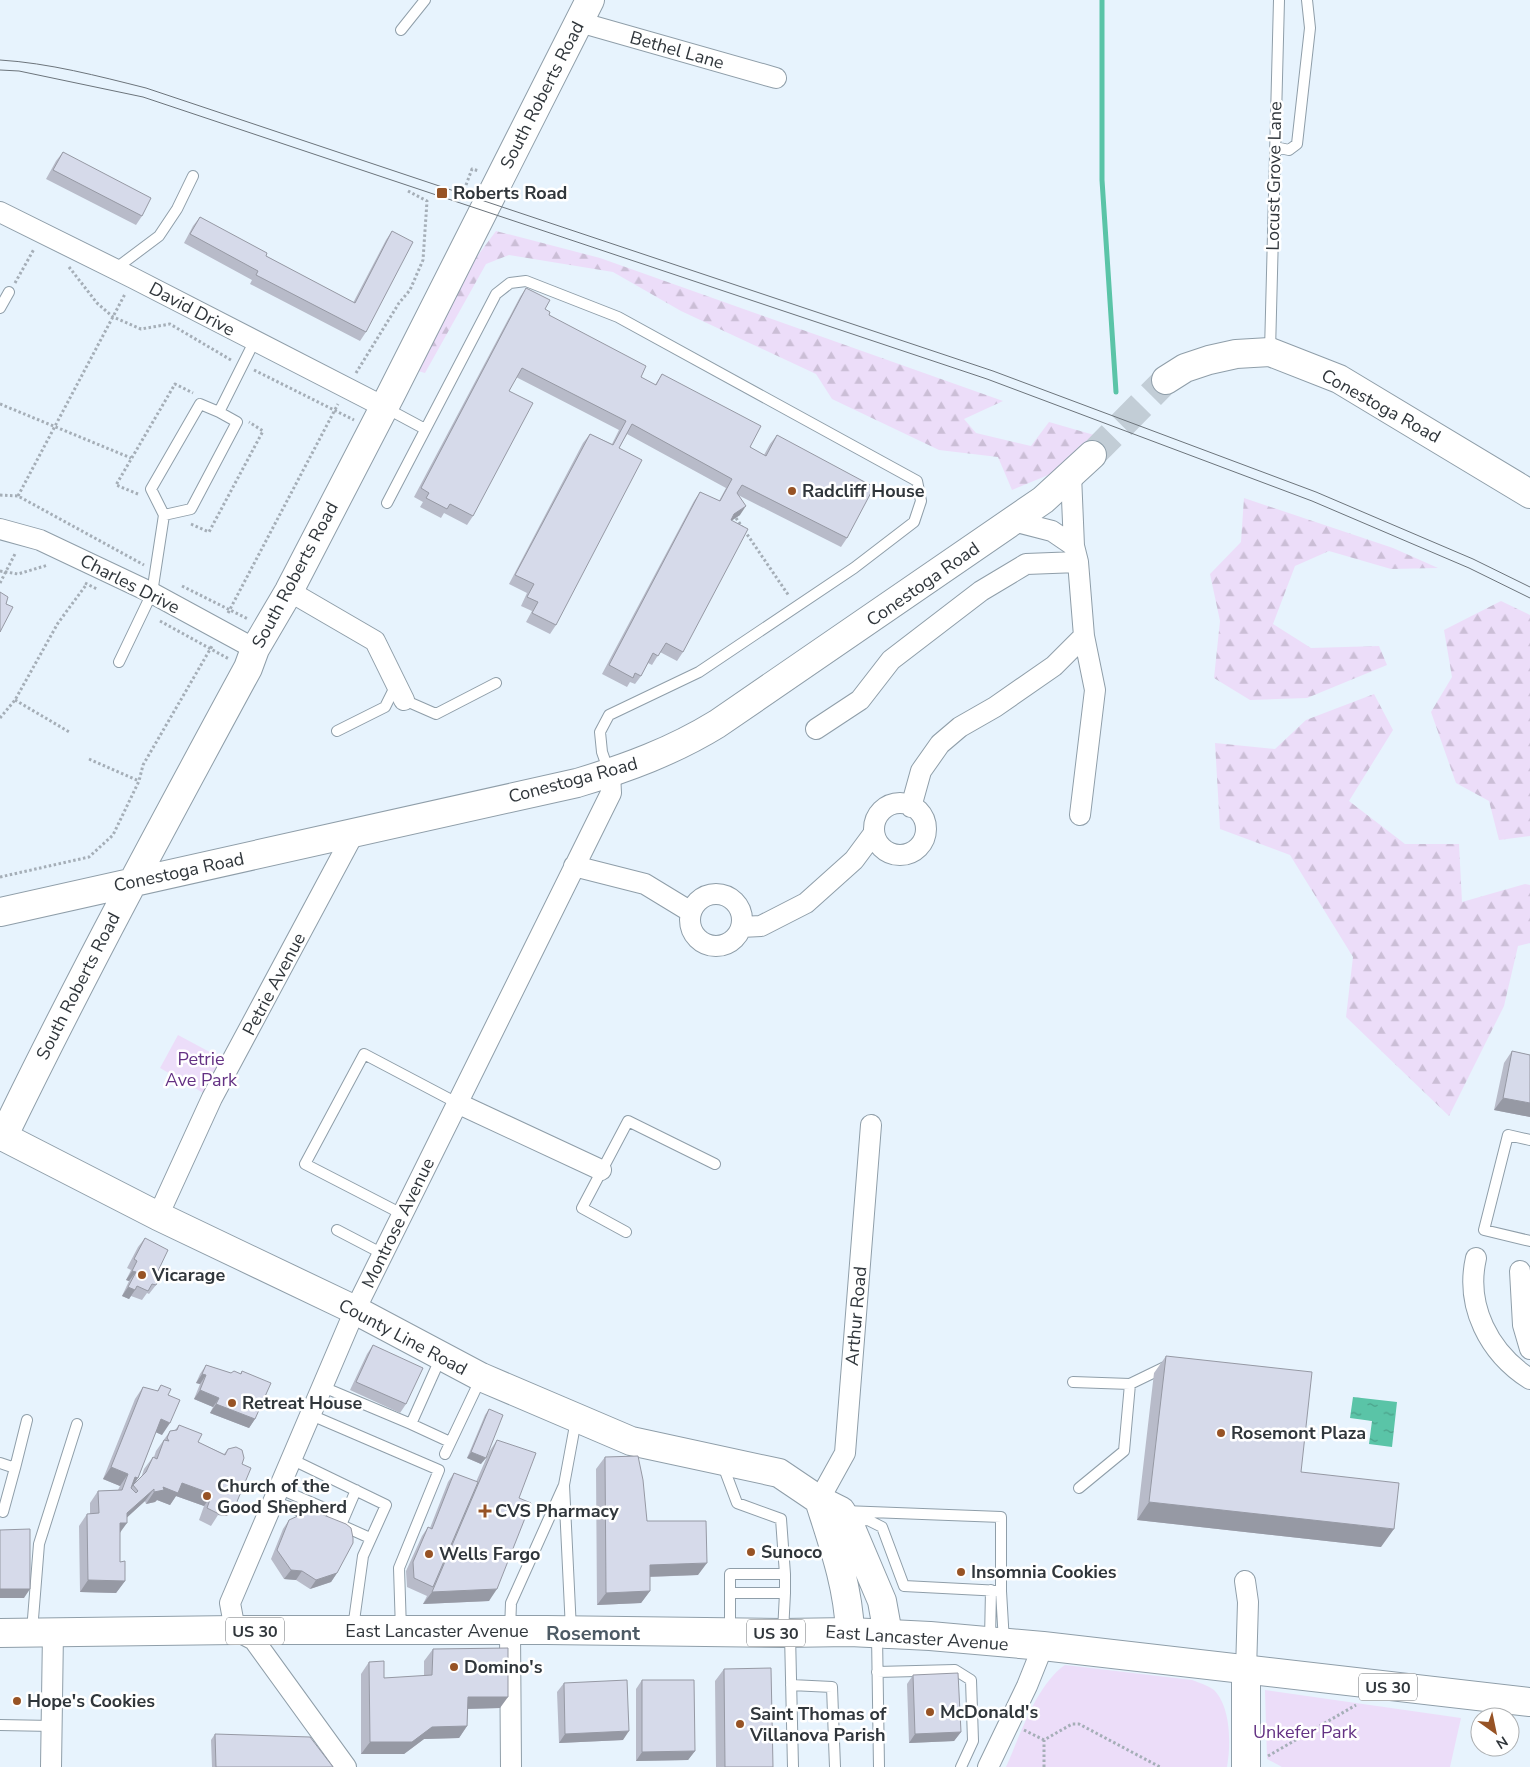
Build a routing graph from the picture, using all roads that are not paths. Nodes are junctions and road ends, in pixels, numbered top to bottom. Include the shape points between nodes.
1 (425, 0) edge
2 (1279, 0) edge
3 (1307, 0) edge
4 (584, 11) edge
5 (401, 30) dead end
6 (776, 78) dead end
7 (1275, 147) junction
8 (193, 176) dead end
9 (0, 212) edge
10 (115, 269) junction
11 (9, 292) road end
12 (0, 308) edge
13 (254, 342) junction
14 (1270, 352) junction
15 (1166, 380) tunnel mouth
16 (219, 412) junction
17 (378, 418) junction
18 (425, 429) junction
19 (1092, 455) tunnel mouth
20 (1071, 475) junction
21 (1530, 494) edge
22 (387, 503) dead end
23 (164, 515) junction
24 (1013, 521) junction
25 (0, 529) edge
26 (1076, 554) junction
27 (289, 590) junction
28 (148, 602) junction
29 (1084, 636) junction
30 (257, 648) junction
31 (119, 662) dead end
32 (496, 684) dead end
33 (401, 692) junction
34 (816, 729) dead end
35 (337, 731) dead end
36 (610, 773) junction
37 (911, 807) junction
38 (1080, 815) dead end
39 (354, 833) junction
40 (874, 833) junction
41 (574, 866) junction
42 (131, 883) junction
43 (0, 912) edge
44 (691, 912) junction
45 (741, 927) junction
46 (457, 1103) junction
47 (871, 1125) dead end
48 (1, 1140) edge
49 (1530, 1140) edge
50 (715, 1164) dead end
51 (601, 1170) junction
52 (402, 1214) junction
53 (158, 1216) junction
54 (337, 1230) dead end
55 (626, 1232) dead end
56 (1530, 1241) edge
57 (383, 1254) junction
58 (1476, 1258) dead end
59 (1520, 1271) dead end
60 (355, 1310) junction
61 (1530, 1349) edge
62 (441, 1357) junction
63 (1173, 1363) edge
64 (481, 1378) junction
65 (1530, 1379) edge
66 (1073, 1382) dead end
67 (1130, 1384) junction
68 (323, 1388) junction
69 (311, 1415) junction
70 (576, 1418) junction
71 (27, 1420) dead end
72 (77, 1424) dead end
73 (411, 1424) junction
74 (450, 1442) junction
75 (445, 1454) dead end
76 (292, 1460) junction
77 (720, 1460) junction
78 (0, 1463) edge
79 (15, 1468) junction
80 (564, 1485) junction
81 (1079, 1488) dead end
82 (356, 1490) junction
83 (278, 1495) junction
84 (836, 1511) junction
85 (3, 1512) dead end
86 (341, 1525) junction
87 (370, 1538) junction
88 (785, 1574) junction
89 (1245, 1581) dead end
90 (996, 1591) junction
91 (730, 1593) junction
92 (785, 1593) junction
93 (235, 1630) junction
94 (353, 1631) junction
95 (402, 1631) junction
96 (510, 1631) junction
97 (570, 1631) junction
98 (43, 1632) junction
99 (0, 1633) edge
100 (730, 1633) junction
101 (786, 1633) junction
102 (872, 1633) junction
103 (997, 1642) junction
104 (1043, 1646) junction
105 (1246, 1671) junction
106 (878, 1672) junction
107 (791, 1685) junction
108 (1530, 1702) edge
109 (0, 1725) edge
110 (52, 1726) junction
111 (1251, 1762) edge
112 (51, 1767) edge
113 (346, 1767) edge
114 (512, 1767) edge
115 (793, 1767) edge
116 (835, 1767) edge
117 (879, 1767) edge
118 (961, 1767) edge
119 (988, 1767) edge

1 - 5 lane
2 - 7 lane, Locust Grove Lane
3 - 7 lane via 1310,28 1297,144 1289,150
4 - 6 street, Bethel Lane
4 - 17 main road, South Roberts Road
7 - 14 lane, Locust Grove Lane
8 - 10 lane via 159,236
9 - 10 street, David Drive
10 - 13 street, David Drive
11 - 12 lane
13 - 16 lane
13 - 17 street, David Drive via 346,389
14 - 15 main road, Conestoga Road via 1209,360 1185,368
14 - 21 main road, Conestoga Road via 1339,379
16 - 23 lane via 237,422 228,440 191,509
16 - 23 lane via 200,404 151,488
17 - 18 lane
17 - 27 main road, South Roberts Road
18 - 22 lane
18 - 36 lane via 496,294 510,283 526,281 618,317 917,481 921,501 914,522 854,568 698,672 609,715 600,732 602,752
19 - 20 main road, Conestoga Road
20 - 24 main road, Conestoga Road
20 - 26 street
23 - 28 lane
24 - 26 street via 1052,531
24 - 36 main road, Conestoga Road via 717,724 689,741
25 - 28 street, Charles Drive via 40,540
26 - 29 street
26 - 34 street via 1026,564 981,591 891,660 860,700
27 - 30 main road, South Roberts Road
27 - 33 street via 375,641
28 - 30 street, Charles Drive
28 - 31 lane
29 - 37 street via 1054,666 960,727 940,744 921,771
29 - 38 street via 1095,690
30 - 42 main road, South Roberts Road
32 - 33 lane via 436,714
33 - 35 lane via 384,707
36 - 39 main road, Conestoga Road
36 - 41 street, Montrose Avenue via 611,794
37 - 40 street via 896,803 886,807 874,822
37 - 40 street via 923,816 926,826 923,841 913,852 903,856 888,853 877,842
39 - 42 main road, Conestoga Road
39 - 53 street, Petrie Avenue via 212,1098
40 - 45 street via 854,860 806,903 760,926
41 - 44 street via 645,884
41 - 46 street, Montrose Avenue
42 - 43 main road, Conestoga Road
42 - 48 main road, South Roberts Road
44 - 45 street via 704,897 724,895 739,907
44 - 45 street via 693,932 708,945 728,943
46 - 51 street
46 - 52 street, Montrose Avenue
46 - 52 lane via 364,1054 305,1164
47 - 84 street, Arthur Road via 845,1452
48 - 53 main road, County Line Road
49 - 56 lane via 1508,1135 1484,1230
50 - 51 lane via 628,1121
51 - 55 lane via 582,1208
52 - 57 street, Montrose Avenue
53 - 60 main road, County Line Road
54 - 57 lane
57 - 60 street, Montrose Avenue
58 - 65 street via 1472,1275 1479,1320 1503,1358
59 - 61 street via 1523,1325
60 - 62 main road, County Line Road
60 - 68 street, Montrose Avenue
62 - 64 main road, County Line Road
62 - 73 lane
63 - 67 lane
64 - 70 main road, County Line Road
64 - 74 lane
66 - 67 lane
67 - 81 lane via 1124,1450
68 - 69 street, Montrose Avenue
68 - 73 lane
69 - 76 street, Montrose Avenue
69 - 95 lane via 439,1470 399,1568
70 - 77 main road, County Line Road via 631,1442
70 - 80 lane
71 - 79 lane
72 - 98 lane via 39,1544
73 - 74 lane
74 - 75 lane
76 - 82 lane
76 - 83 street, Montrose Avenue
77 - 84 main road, County Line Road via 779,1473
77 - 88 lane via 737,1503 781,1519
78 - 79 lane
79 - 85 lane
80 - 96 lane via 511,1603
80 - 97 lane
82 - 86 lane
82 - 87 lane via 386,1505
83 - 86 lane
83 - 93 street, Montrose Avenue via 230,1603
84 - 90 lane via 868,1520 882,1528 904,1586
84 - 90 lane via 1001,1517
84 - 102 main road via 849,1603
84 - 102 main road via 882,1602
86 - 87 lane
87 - 94 lane via 363,1556
88 - 91 lane via 730,1574
88 - 92 lane
89 - 105 street via 1248,1602
90 - 103 lane
91 - 92 lane
91 - 100 lane
92 - 101 lane
93 - 94 main road, East Lancaster Avenue / US 30
93 - 98 main road, East Lancaster Avenue / US 30
93 - 113 street via 254,1640
94 - 95 main road, East Lancaster Avenue / US 30
95 - 96 main road, East Lancaster Avenue / US 30
96 - 97 main road, East Lancaster Avenue / US 30
96 - 114 street
97 - 100 main road, East Lancaster Avenue / US 30
98 - 99 main road, East Lancaster Avenue / US 30
98 - 110 street
100 - 101 main road, East Lancaster Avenue / US 30
101 - 102 main road, East Lancaster Avenue / US 30
101 - 107 lane
102 - 103 main road, East Lancaster Avenue / US 30
102 - 106 lane
103 - 104 main road, East Lancaster Avenue / US 30
104 - 105 main road, East Lancaster Avenue / US 30
104 - 119 street
105 - 108 main road, East Lancaster Avenue / US 30
105 - 111 main road
106 - 117 lane
106 - 118 lane via 955,1670 971,1680 973,1741
107 - 115 lane
107 - 116 lane via 832,1686
109 - 110 lane
110 - 112 street

